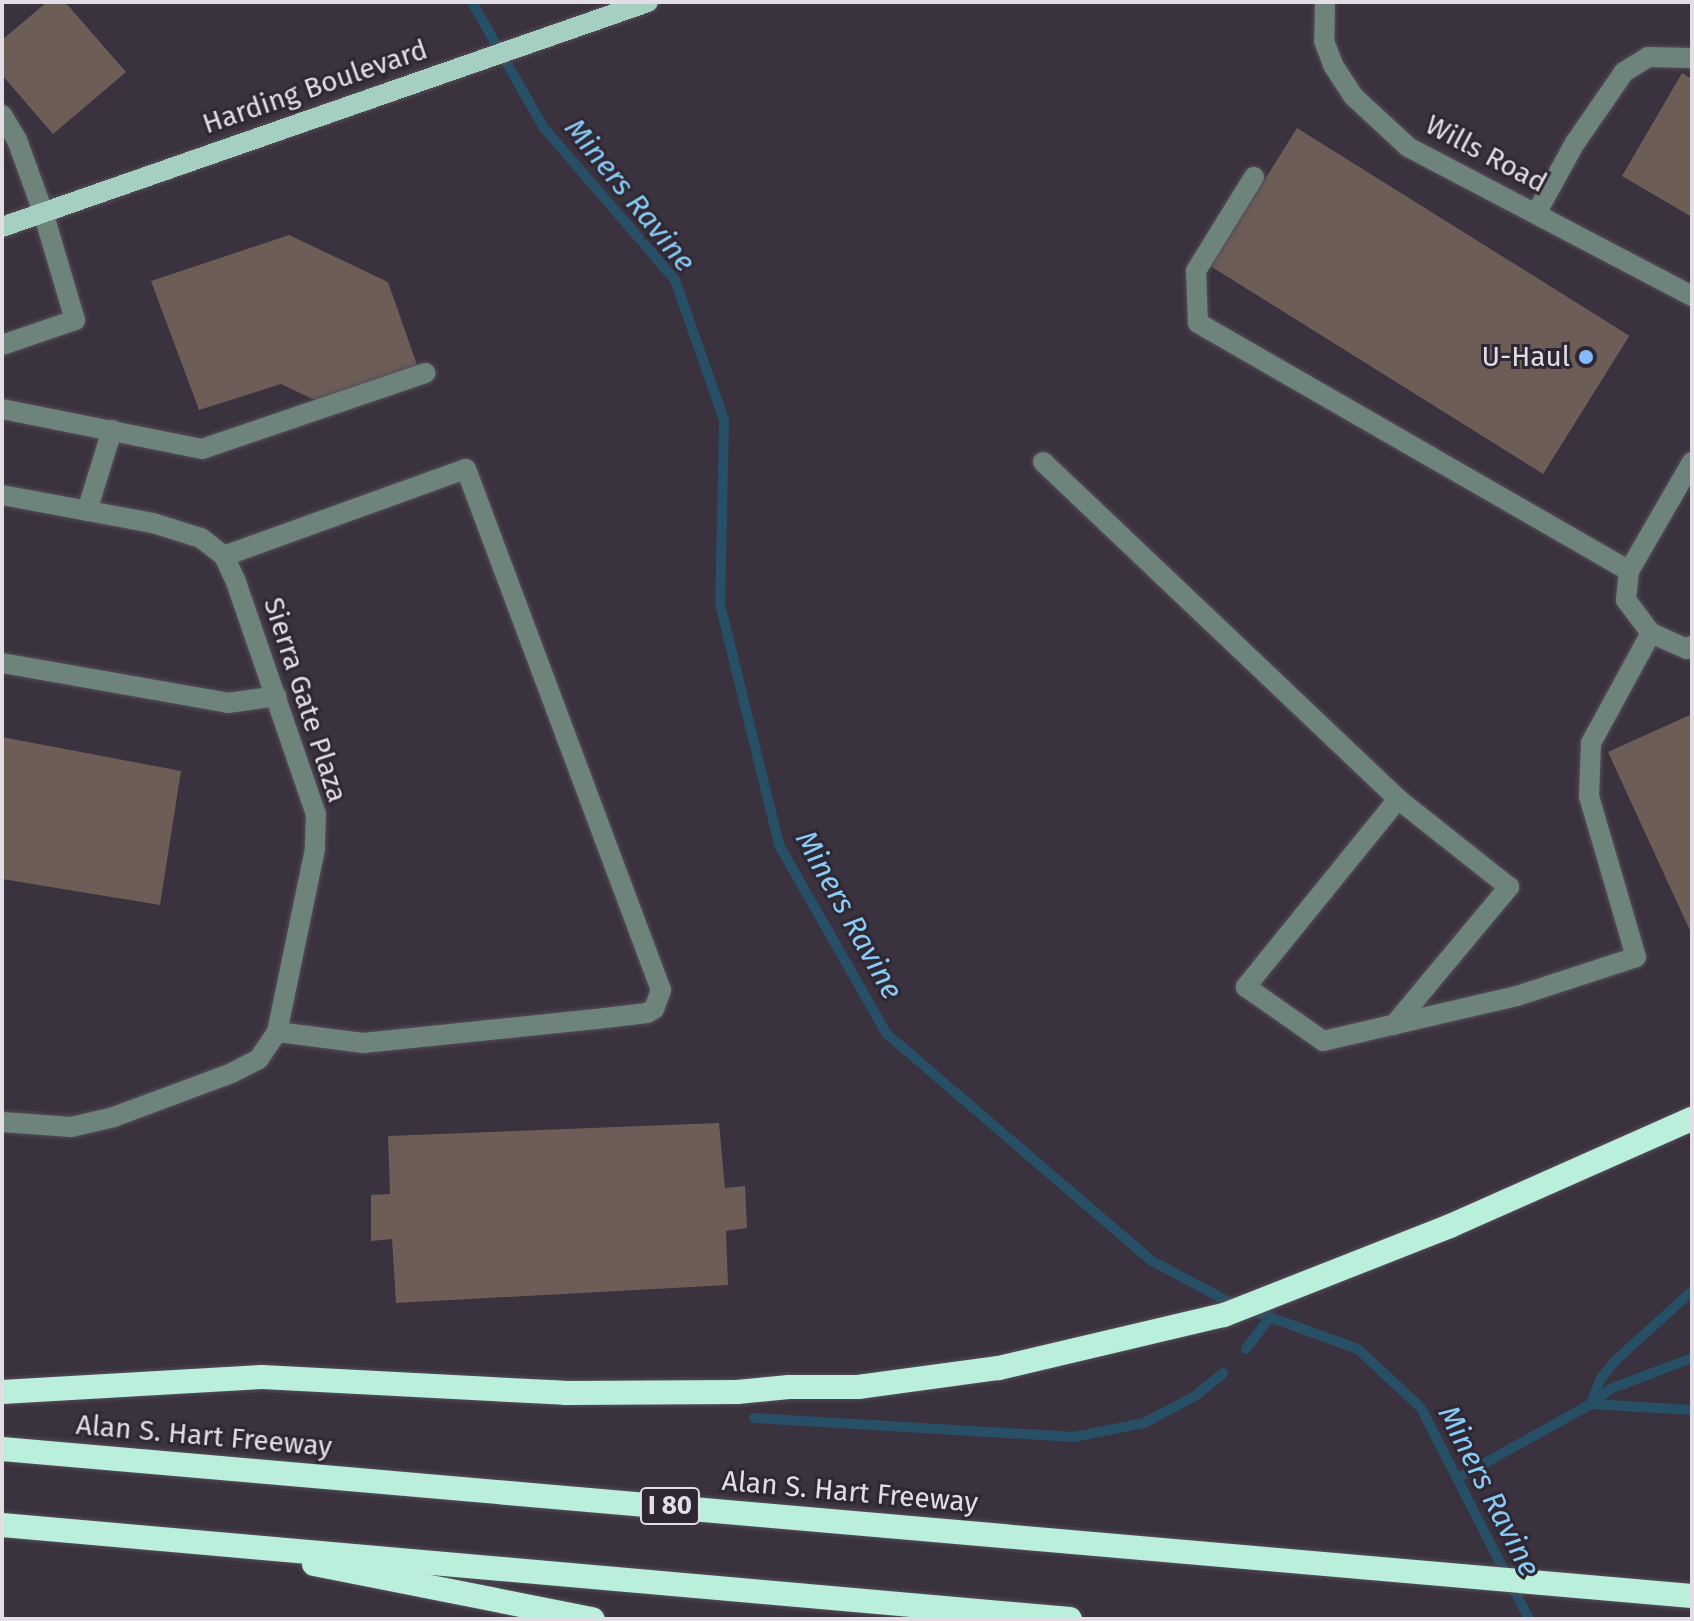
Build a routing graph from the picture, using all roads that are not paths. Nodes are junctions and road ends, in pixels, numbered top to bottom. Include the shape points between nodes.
1 (648, 2) edge
2 (1325, 2) edge
3 (1692, 58) edge
4 (2, 115) edge
5 (1254, 177) dead end
6 (43, 212) junction
7 (1537, 212) junction
8 (2, 227) edge
9 (1692, 296) edge
10 (2, 345) edge
11 (425, 373) dead end
12 (2, 409) edge
13 (112, 430) junction
14 (1043, 462) dead end
15 (1692, 462) edge
16 (2, 495) edge
17 (87, 511) junction
18 (224, 556) junction
19 (1629, 571) junction
20 (1651, 633) junction
21 (1692, 646) edge
22 (2, 663) edge
23 (277, 696) junction
24 (1398, 799) junction
25 (1394, 1025) junction
26 (277, 1032) junction
27 (1692, 1119) edge
28 (2, 1122) edge
29 (2, 1392) edge
30 (2, 1449) edge
31 (2, 1525) edge
32 (186, 1538) junction
33 (1687, 1596) edge
34 (593, 1619) edge
35 (1070, 1619) edge

1 - 6 main road, Harding Boulevard
2 - 7 street, Wills Road via 1324,41 1353,96 1408,147
3 - 7 street via 1648,57 1624,72 1575,143
4 - 6 street via 17,140
5 - 19 street via 1196,271 1198,323
6 - 8 main road, Harding Boulevard
6 - 10 street via 75,320
7 - 9 street, Wills Road
11 - 13 street via 202,449
12 - 13 street
13 - 17 street
14 - 24 street
15 - 19 street
16 - 17 street
17 - 18 street via 201,538
18 - 23 street, Sierra Gate Plaza
18 - 26 street via 466,469 661,990 647,1013 608,1018 363,1043
19 - 20 street via 1626,600
20 - 21 street via 1687,649
20 - 25 street via 1591,743 1589,796 1636,957 1517,996
22 - 23 street via 228,703
23 - 26 street, Sierra Gate Plaza via 316,814 315,849
24 - 25 street via 1509,887
24 - 25 street via 1246,987 1323,1041
26 - 28 street, Sierra Gate Plaza via 259,1059 114,1117 71,1127
27 - 29 highway via 1450,1226 1224,1315 999,1368 858,1387 737,1392 565,1393 262,1377
30 - 33 highway, Alan S. Hart Freeway / I 80
31 - 32 highway
32 - 34 highway
32 - 35 highway

